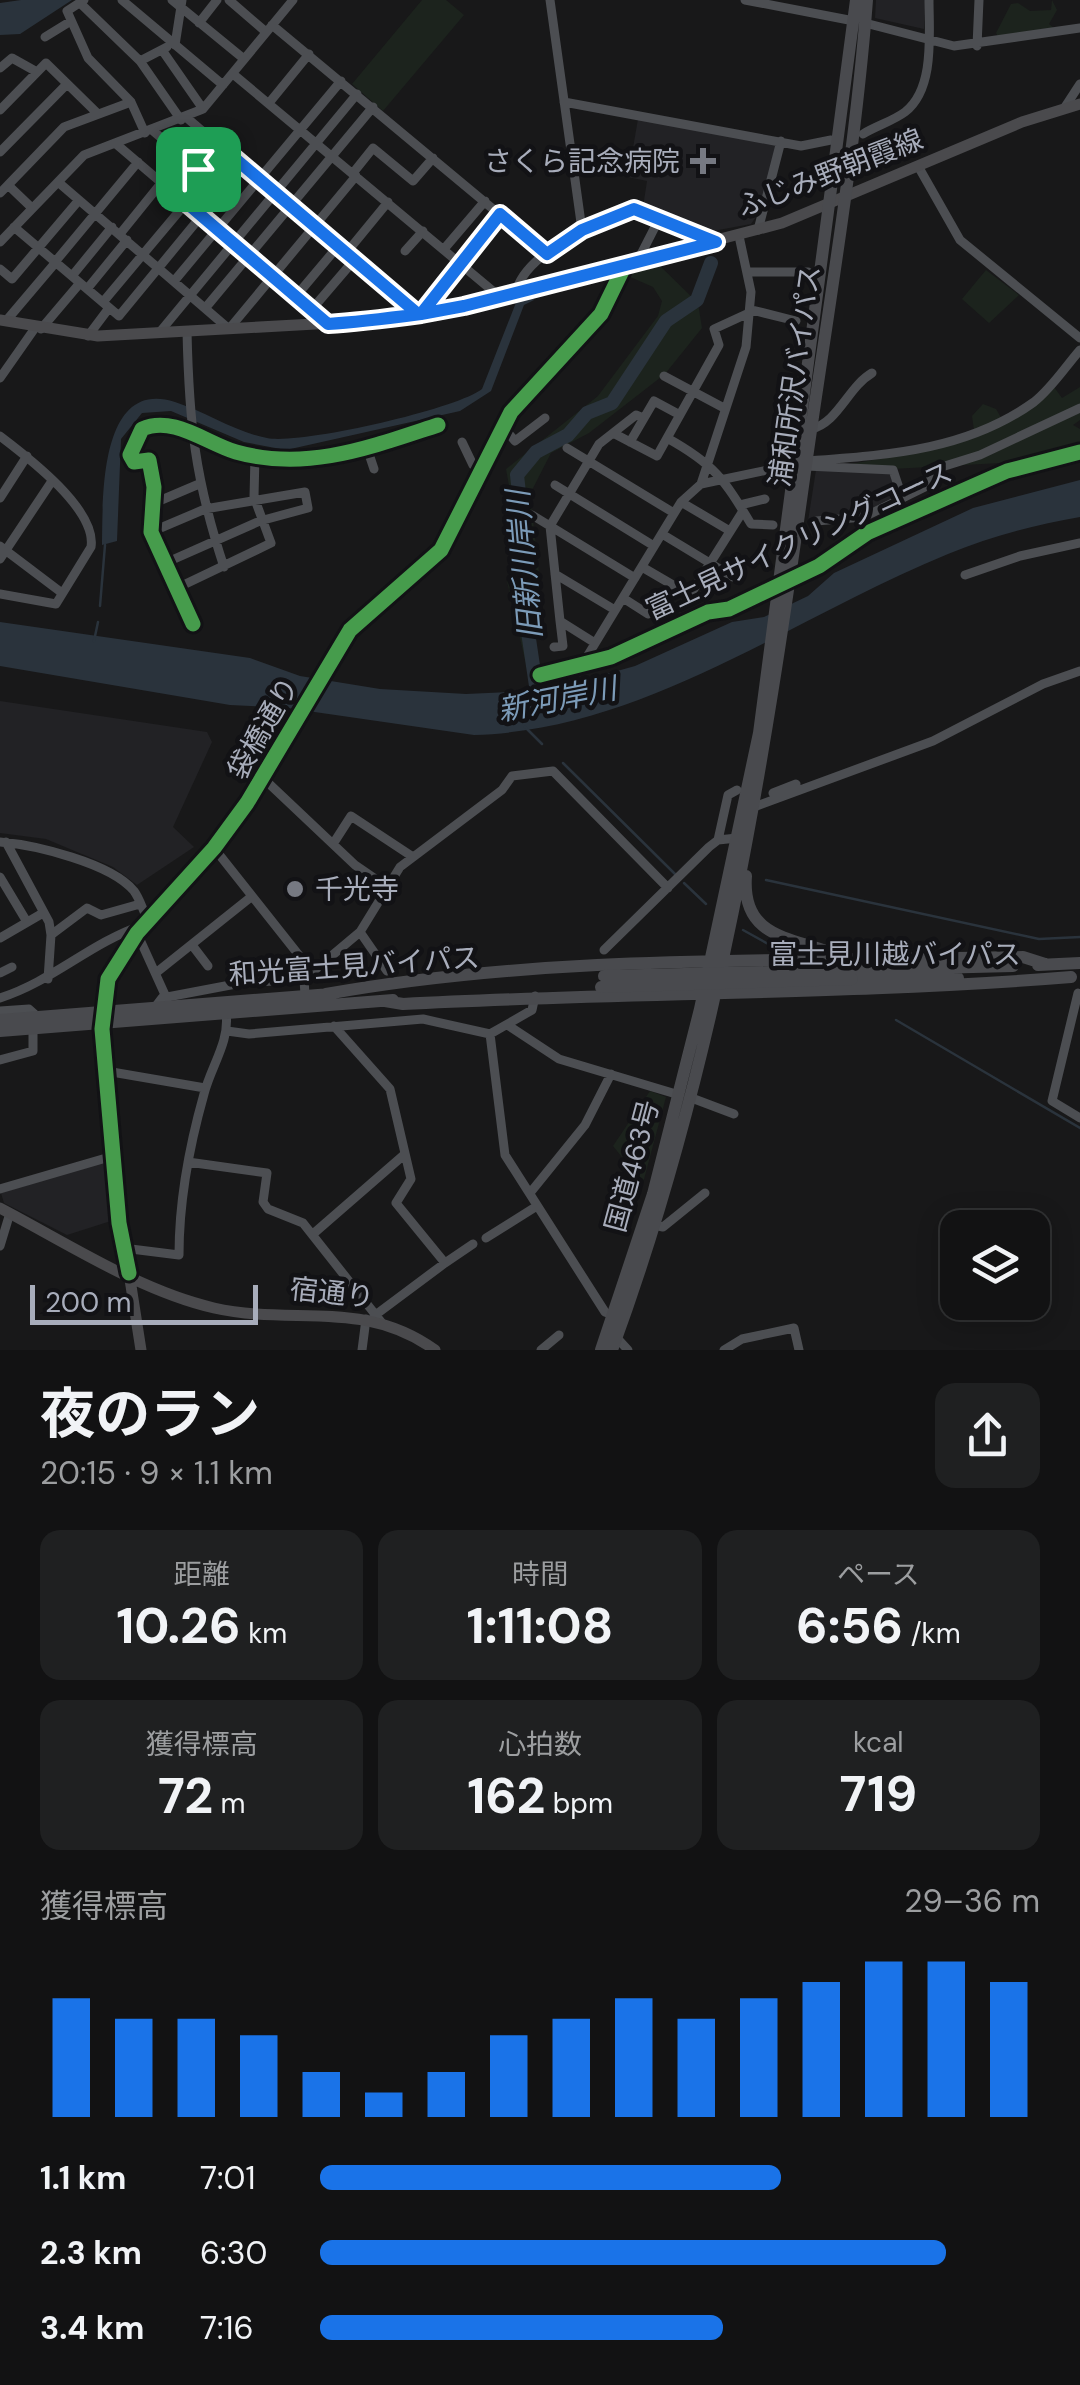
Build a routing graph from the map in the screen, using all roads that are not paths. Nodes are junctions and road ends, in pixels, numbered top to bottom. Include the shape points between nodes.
1 (122, 0) edge
2 (172, 0) edge
3 (218, 0) edge
4 (229, 0) edge
5 (292, 0) edge
6 (550, 0) edge
7 (745, 0) edge
8 (856, 0) edge
9 (866, 0) edge
10 (929, 0) edge
11 (980, 0) edge
12 (82, 2) edge
13 (182, 4) edge
14 (71, 21) junction
15 (199, 22) junction
16 (860, 22) junction
17 (270, 28) junction
18 (1080, 28) edge
19 (45, 37) dead end
20 (930, 42) junction
21 (174, 44) junction
22 (977, 46) junction
23 (162, 50) junction
24 (309, 54) junction
25 (244, 59) junction
26 (140, 61) junction
27 (0, 68) edge
28 (37, 72) junction
29 (233, 74) junction
30 (341, 81) junction
31 (67, 84) junction
32 (1080, 84) edge
33 (223, 85) junction
34 (357, 94) junction
35 (131, 102) junction
36 (564, 102) junction
37 (268, 103) junction
38 (1080, 104) edge
39 (1065, 107) junction
40 (373, 108) junction
41 (202, 109) junction
42 (0, 110) edge
43 (98, 114) junction
44 (184, 119) junction
45 (300, 130) junction
46 (148, 132) junction
47 (864, 134) dead end
48 (830, 140) dead end
49 (781, 141) junction
50 (116, 143) junction
51 (316, 143) junction
52 (218, 144) junction
53 (0, 152) edge
54 (228, 153) junction
55 (332, 156) junction
56 (432, 158) junction
57 (138, 162) junction
58 (243, 165) junction
59 (918, 166) junction
60 (198, 169) junction
61 (354, 174) junction
62 (260, 179) junction
63 (58, 182) junction
64 (162, 182) junction
65 (4, 189) edge
66 (276, 192) junction
67 (176, 194) junction
68 (838, 199) junction
69 (79, 200) junction
70 (485, 200) junction
71 (388, 202) junction
72 (186, 203) junction
73 (291, 205) junction
74 (32, 208) junction
75 (96, 214) junction
76 (500, 214) junction
77 (202, 216) junction
78 (658, 220) junction
79 (314, 225) junction
80 (14, 227) junction
81 (218, 229) junction
82 (582, 230) junction
83 (758, 230) junction
84 (423, 231) junction
85 (120, 234) junction
86 (739, 236) junction
87 (0, 242) edge
88 (716, 242) junction
89 (234, 243) junction
90 (38, 248) junction
91 (444, 248) junction
92 (405, 251) dead end
93 (347, 252) junction
94 (143, 254) junction
95 (547, 254) junction
96 (249, 256) junction
97 (55, 262) junction
98 (460, 262) junction
99 (631, 263) junction
100 (160, 267) junction
101 (0, 269) edge
102 (749, 272) junction
103 (808, 272) dead end
104 (273, 275) junction
105 (175, 280) junction
106 (79, 282) junction
107 (516, 293) junction
108 (191, 294) junction
109 (297, 295) junction
110 (500, 297) junction
111 (106, 305) junction
112 (207, 306) junction
113 (313, 308) junction
114 (752, 311) junction
115 (420, 314) junction
116 (2, 321) edge
117 (796, 321) dead end
118 (328, 324) junction
119 (38, 329) junction
120 (229, 329) junction
121 (187, 331) junction
122 (159, 332) junction
123 (88, 336) junction
124 (1080, 338) edge
125 (1080, 350) edge
126 (4, 362) edge
127 (872, 374) dead end
128 (664, 376) dead end
129 (0, 378) edge
130 (693, 391) junction
131 (643, 393) dead end
132 (654, 400) junction
133 (724, 408) junction
134 (1080, 408) edge
135 (680, 415) junction
136 (545, 418) dead end
137 (643, 418) junction
138 (438, 425) dead end
139 (502, 426) junction
140 (189, 428) junction
141 (812, 430) junction
142 (613, 433) junction
143 (0, 436) edge
144 (667, 438) junction
145 (462, 442) dead end
146 (630, 442) junction
147 (367, 448) junction
148 (567, 448) dead end
149 (27, 456) junction
150 (255, 456) junction
151 (708, 460) junction
152 (589, 462) junction
153 (804, 464) junction
154 (374, 469) dead end
155 (482, 470) junction
156 (724, 478) junction
157 (52, 480) junction
158 (199, 484) junction
159 (701, 484) junction
160 (555, 485) dead end
161 (570, 494) junction
162 (254, 497) junction
163 (902, 497) junction
164 (0, 498) edge
165 (764, 499) dead end
166 (682, 502) junction
167 (152, 504) junction
168 (205, 508) junction
169 (741, 508) junction
170 (674, 513) junction
171 (532, 516) dead end
172 (260, 521) junction
173 (816, 522) dead end
174 (774, 525) dead end
175 (550, 526) junction
176 (730, 531) junction
177 (151, 532) junction
178 (662, 534) junction
179 (216, 543) junction
180 (1080, 543) edge
181 (654, 546) junction
182 (2, 552) edge
183 (164, 564) junction
184 (710, 564) junction
185 (642, 566) junction
186 (741, 566) dead end
187 (224, 567) junction
188 (555, 574) junction
189 (965, 575) dead end
190 (635, 578) junction
191 (175, 590) junction
192 (62, 593) junction
193 (0, 594) edge
194 (623, 598) junction
195 (615, 610) junction
196 (648, 614) dead end
197 (560, 621) junction
198 (193, 624) dead end
199 (595, 643) junction
200 (554, 647) dead end
201 (588, 656) dead end
202 (776, 656) junction
203 (1080, 671) edge
204 (836, 774) junction
205 (263, 778) junction
206 (737, 790) dead end
207 (773, 793) dead end
208 (754, 807) junction
209 (718, 840) junction
210 (3, 842) edge
211 (742, 842) junction
212 (333, 844) junction
213 (214, 848) junction
214 (413, 857) junction
215 (0, 877) edge
216 (387, 887) junction
217 (668, 888) junction
218 (12, 897) junction
219 (251, 897) junction
220 (0, 904) edge
221 (140, 904) junction
222 (43, 913) junction
223 (27, 922) junction
224 (143, 926) junction
225 (360, 932) junction
226 (52, 935) junction
227 (0, 938) edge
228 (192, 945) junction
229 (604, 950) dead end
230 (1080, 963) edge
231 (208, 966) dead end
232 (12, 968) dead end
233 (850, 970) junction
234 (157, 972) junction
235 (387, 972) dead end
236 (0, 973) edge
237 (308, 976) junction
238 (712, 977) junction
239 (1076, 977) edge
240 (48, 979) junction
241 (602, 981) junction
242 (1078, 993) dead end
243 (326, 994) junction
244 (1, 995) edge
245 (305, 995) junction
246 (534, 996) junction
247 (385, 1001) junction
248 (161, 1002) junction
249 (0, 1011) edge
250 (226, 1012) junction
251 (102, 1017) junction
252 (0, 1020) edge
253 (36, 1023) junction
254 (334, 1026) junction
255 (509, 1026) junction
256 (0, 1031) edge
257 (227, 1031) junction
258 (490, 1034) junction
259 (0, 1060) edge
260 (106, 1071) junction
261 (611, 1074) junction
262 (205, 1088) junction
263 (682, 1095) junction
264 (734, 1114) dead end
265 (1080, 1118) edge
266 (406, 1154) junction
267 (112, 1156) junction
268 (188, 1162) junction
269 (1, 1188) edge
270 (530, 1193) junction
271 (705, 1193) dead end
272 (537, 1206) junction
273 (5, 1211) edge
274 (654, 1225) junction
275 (313, 1234) junction
276 (486, 1238) dead end
277 (473, 1244) dead end
278 (0, 1246) edge
279 (124, 1248) junction
280 (445, 1264) junction
281 (128, 1273) junction
282 (614, 1315) junction
283 (374, 1318) junction
284 (559, 1335) dead end
285 (615, 1344) edge
286 (141, 1350) edge
287 (362, 1350) edge
288 (435, 1350) edge
289 (541, 1350) edge
290 (600, 1350) edge
291 (628, 1350) edge
292 (724, 1350) edge
293 (799, 1350) edge

1 - 21 street
2 - 13 street
3 - 15 street
4 - 17 street
5 - 17 street
6 - 36 street
7 - 16 street
8 - 16 highway, 浦和所沢バイパス
9 - 16 highway, 浦和所沢バイパス
10 - 20 street
11 - 22 street
12 - 14 street via 67,11
12 - 26 street
13 - 15 street
13 - 21 street
14 - 19 street
14 - 35 street via 88,58
15 - 25 street
16 - 20 street
16 - 68 highway, 浦和所沢バイパス
17 - 24 street
17 - 25 street
18 - 22 street
20 - 22 street
20 - 47 street via 916,100
21 - 23 street
21 - 33 street
23 - 26 street
23 - 41 street
24 - 30 street
24 - 37 street
25 - 29 street
26 - 44 street
27 - 28 street via 12,58
28 - 31 street via 46,63
28 - 42 street
29 - 33 street
29 - 37 street
30 - 34 street
30 - 45 street
31 - 43 street
31 - 53 street
32 - 39 street
33 - 41 street
34 - 40 street
34 - 51 street
35 - 43 street
35 - 46 street
36 - 49 street
36 - 82 street
37 - 45 street
38 - 39 main road, ふじみ野朝霞線
39 - 59 main road, ふじみ野朝霞線
40 - 55 street
40 - 56 street
41 - 44 street
43 - 65 street via 64,128
44 - 46 street
44 - 52 street
45 - 51 street
45 - 62 street
46 - 50 street
46 - 60 street
48 - 49 street via 801,146
49 - 83 street
50 - 57 street
50 - 63 street via 80,158
51 - 55 street
51 - 66 street
52 - 54 street
52 - 60 street
54 - 58 street
54 - 72 street
55 - 61 street
55 - 73 street
56 - 61 street via 413,181 373,148
56 - 70 street
57 - 64 street
57 - 75 street
58 - 62 street
58 - 77 street
59 - 68 main road, ふじみ野朝霞線
59 - 124 street via 960,240
60 - 67 street
61 - 71 street
61 - 79 street
62 - 66 street
62 - 81 street
63 - 69 street
63 - 74 street
64 - 67 street
64 - 85 street
65 - 74 street
66 - 73 street
66 - 89 street
67 - 72 street
68 - 83 main road, ふじみ野朝霞線
68 - 141 highway, 浦和所沢バイパス
68 - 153 highway, 浦和所沢バイパス
69 - 75 street
69 - 90 street
70 - 76 street
70 - 91 street
71 - 84 street
71 - 93 street
72 - 77 street
72 - 94 street
73 - 79 street
73 - 96 street
74 - 80 street
75 - 85 street
75 - 97 street
76 - 95 street
76 - 98 street
77 - 81 street
77 - 100 street
78 - 82 street via 634,209
78 - 88 street
78 - 99 street, 袋橋通り
79 - 93 street
79 - 104 street
80 - 87 street
80 - 90 street
81 - 89 street
81 - 105 street
82 - 95 street
83 - 86 main road, ふじみ野朝霞線
84 - 91 street
84 - 92 street
85 - 94 street
85 - 106 street
85 - 106 street
86 - 88 main road, ふじみ野朝霞線
86 - 102 street
88 - 99 main road, ふじみ野朝霞線
89 - 96 street
89 - 108 street
90 - 97 street
90 - 101 street via 12,279
91 - 98 street
93 - 109 street
93 - 113 street
93 - 115 street
94 - 100 street
94 - 111 street
95 - 107 street
96 - 104 street
96 - 112 street
97 - 106 street
97 - 116 street
98 - 110 street
98 - 115 street
99 - 107 main road, ふじみ野朝霞線
99 - 139 street, 袋橋通り via 602,314
100 - 105 street
100 - 111 street via 119,316
102 - 103 street
102 - 114 street
104 - 109 street
104 - 120 street
105 - 108 street
106 - 111 street
106 - 119 street
107 - 110 main road, ふじみ野朝霞線
108 - 112 street
108 - 122 street
109 - 113 street
110 - 115 main road, ふじみ野朝霞線
111 - 123 street
112 - 120 street
113 - 118 street
114 - 117 street
114 - 130 street via 714,329 719,345
114 - 133 street
115 - 118 main road, ふじみ野朝霞線
116 - 119 main road, ふじみ野朝霞線
118 - 120 main road, ふじみ野朝霞線
119 - 123 main road, ふじみ野朝霞線
119 - 126 street
120 - 121 main road, ふじみ野朝霞線
121 - 122 main road, ふじみ野朝霞線
121 - 140 street
122 - 123 main road, ふじみ野朝霞線
125 - 153 street via 1035,401 988,428 910,453
126 - 129 street
127 - 141 street via 824,426
128 - 130 street
130 - 133 street
130 - 135 street
131 - 132 street
132 - 135 street
132 - 137 street
133 - 151 street
134 - 163 street via 932,470 929,485
135 - 144 street
136 - 139 street via 515,441
137 - 142 street via 636,415
137 - 146 street
138 - 147 street
139 - 155 street, 袋橋通り
140 - 150 street
140 - 158 street
140 - 167 street via 146,426 132,444 130,462 149,460
141 - 153 highway, 浦和所沢バイパス
142 - 146 street
142 - 152 street
143 - 149 street
144 - 146 street via 658,456
144 - 151 street
145 - 155 street
147 - 150 street via 305,460
147 - 154 street
148 - 152 street
149 - 157 street
149 - 164 street
150 - 162 street
151 - 156 street
151 - 159 street
152 - 161 street
152 - 170 street
153 - 156 street
153 - 163 street via 892,470
153 - 202 highway, 浦和所沢バイパス
155 - 205 street, 袋橋通り via 442,550 359,619
156 - 159 street
156 - 169 street
157 - 182 street
157 - 192 street via 92,526 91,547
158 - 167 street
158 - 168 street
159 - 166 street
160 - 161 street
161 - 175 street
161 - 181 street
162 - 168 street
162 - 172 street
162 - 172 street via 305,492 308,508
163 - 173 street via 864,517
165 - 169 street
166 - 170 street
166 - 176 street
167 - 177 street
168 - 177 street
168 - 179 street
169 - 174 street via 755,527
169 - 176 street
170 - 178 street
171 - 175 street
172 - 179 street
172 - 187 street via 271,542
175 - 188 street
175 - 190 street
176 - 184 street
177 - 183 street
178 - 181 street
178 - 184 street
179 - 183 street
179 - 187 street
180 - 189 street
181 - 185 street
182 - 192 street
183 - 191 street
184 - 185 street via 687,599
184 - 186 street via 733,577
185 - 190 street
187 - 191 street
188 - 195 street
188 - 197 street
190 - 194 street
191 - 198 street
192 - 193 street via 56,604
194 - 195 street
194 - 196 street
195 - 199 street
197 - 199 street
197 - 200 street via 563,646
199 - 201 street
202 - 208 highway, 浦和所沢バイパス
202 - 211 highway, 浦和所沢バイパス
203 - 204 street via 933,741
204 - 207 street
204 - 208 street
205 - 212 street
205 - 213 street, 袋橋通り
206 - 209 street via 728,794
208 - 211 highway, 浦和所沢バイパス
209 - 211 street
209 - 217 street
210 - 221 street via 43,847 117,878
210 - 222 street
211 - 233 highway via 745,890 762,925
211 - 238 highway, 浦和所沢バイパス
212 - 214 street via 351,816
212 - 216 street
213 - 219 street
213 - 224 street, 袋橋通り
214 - 216 street
214 - 217 street via 512,776 553,771
215 - 218 street
216 - 225 street
217 - 229 street
218 - 220 street
218 - 223 street
219 - 228 street
219 - 237 street
221 - 224 street
221 - 226 street via 101,915 87,908
222 - 223 street
222 - 226 street
223 - 227 street
224 - 234 street
224 - 240 street via 92,945
224 - 251 street, 袋橋通り via 108,979
225 - 235 street
225 - 237 street
226 - 240 street
228 - 231 street
228 - 234 street
230 - 233 highway, 富士見川越バイパス
232 - 236 street
233 - 238 highway, 富士見川越バイパス, bridge
233 - 238 highway
233 - 239 highway, 富士見川越バイパス
234 - 248 street
237 - 245 street
237 - 248 street via 241,982
238 - 239 highway via 910,990
238 - 241 highway, 和光富士見バイパス, bridge
238 - 243 highway via 469,974
238 - 246 highway
238 - 263 highway, 国道463号
240 - 244 street
241 - 243 highway, 和光富士見バイパス
241 - 247 highway, 和光富士見バイパス
242 - 265 street via 1052,1101
243 - 245 highway, 和光富士見バイパス
245 - 248 highway, 和光富士見バイパス
246 - 247 highway
246 - 255 street via 532,1010
247 - 250 highway, 和光富士見バイパス
248 - 251 highway, 和光富士見バイパス
249 - 253 street via 30,1009
250 - 251 highway, 和光富士見バイパス
250 - 257 street
251 - 253 highway, 和光富士見バイパス
251 - 260 street, 袋橋通り
252 - 253 highway, 和光富士見バイパス
253 - 256 highway, 和光富士見バイパス
253 - 259 street via 32,1050
254 - 257 street
254 - 258 street via 423,1019
254 - 266 street via 390,1089
255 - 258 street
255 - 261 street via 559,1060
257 - 262 street
258 - 270 street via 504,1155
260 - 262 street
260 - 267 street, 袋橋通り
261 - 263 street
261 - 270 street via 585,1125
262 - 268 street
263 - 264 street
263 - 274 highway, 国道463号
263 - 282 highway, 国道463号
266 - 275 street
266 - 280 street via 411,1179 396,1202
267 - 269 street
267 - 279 street, 袋橋通り
268 - 275 street via 268,1173 268,1209
268 - 279 street via 179,1254
270 - 272 street
271 - 274 street via 663,1227
272 - 276 street
272 - 282 street via 605,1312
273 - 278 street
273 - 281 main road, 宿通り
274 - 285 highway, 国道463号
275 - 283 street
277 - 280 street
279 - 281 street, 袋橋通り
280 - 283 street
281 - 283 main road, 宿通り via 214,1308
281 - 286 main road
282 - 290 highway, 国道463号
283 - 287 street
283 - 288 main road, 宿通り
284 - 289 street
285 - 291 street
292 - 293 street via 742,1339 794,1328

